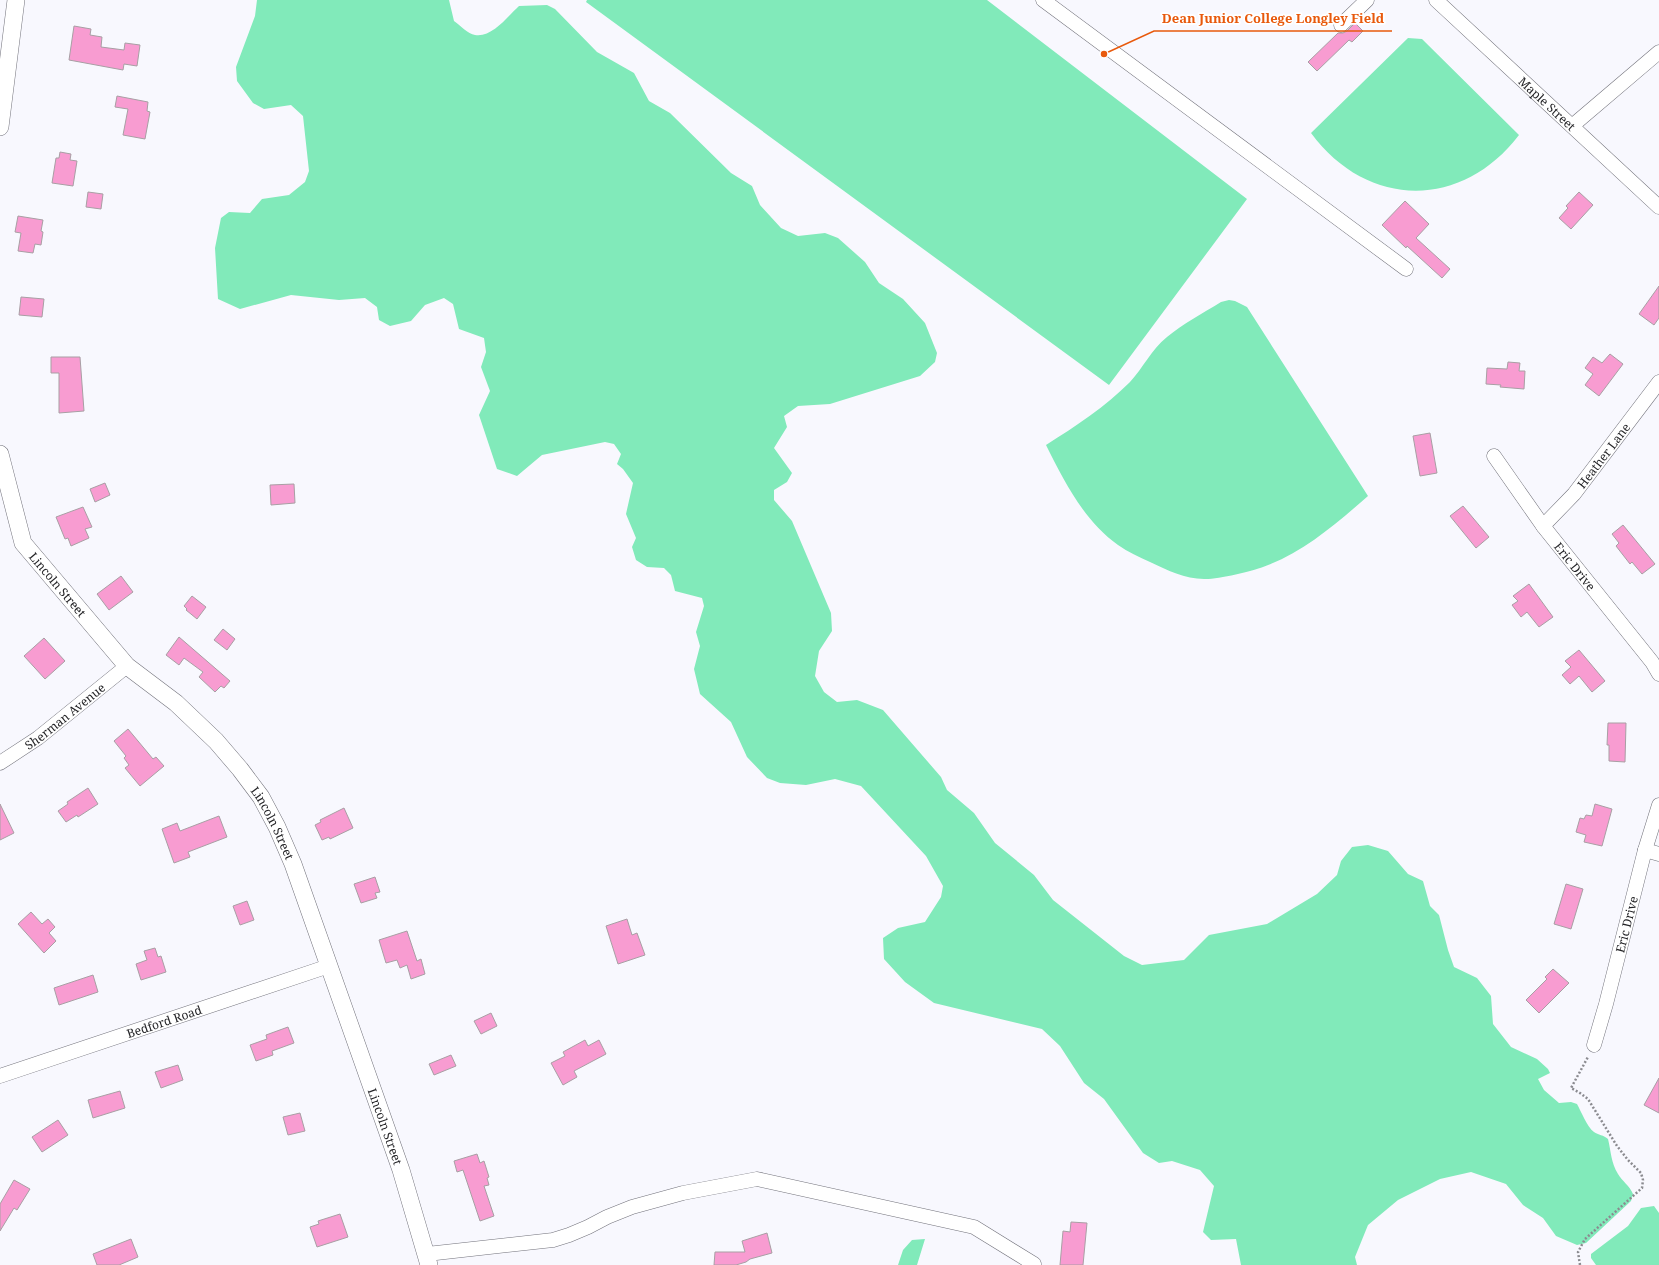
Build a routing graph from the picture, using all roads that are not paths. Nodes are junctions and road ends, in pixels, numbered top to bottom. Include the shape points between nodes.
1 (16, 0) edge
2 (1044, 0) edge
3 (1367, 0) edge
4 (1436, 0) edge
5 (1341, 25) dead end
6 (1659, 52) edge
7 (1572, 126) junction
8 (0, 127) edge
9 (1659, 207) edge
10 (1406, 269) dead end
11 (1659, 382) edge
12 (0, 454) edge
13 (1494, 456) dead end
14 (1543, 526) junction
15 (127, 666) junction
16 (1659, 674) edge
17 (0, 762) edge
18 (1659, 805) edge
19 (1645, 850) junction
20 (1659, 854) edge
21 (329, 966) junction
22 (1594, 1045) road end
23 (0, 1076) edge
24 (428, 1259) edge
25 (1034, 1264) dead end

1 - 8 main road
2 - 10 street
3 - 5 street
4 - 7 street, Maple Street
6 - 7 street
7 - 9 street, Maple Street
11 - 14 street, Heather Lane via 1574,494
12 - 15 main road, Lincoln Street via 23,543
13 - 14 street, Eric Drive
14 - 16 street, Eric Drive
15 - 17 street, Sherman Avenue via 38,738
15 - 21 main road, Lincoln Street via 176,704 216,741 261,797 294,864
18 - 19 street, Eric Drive
19 - 20 street
19 - 22 street, Eric Drive
21 - 23 street, Bedford Road
21 - 24 main road, Lincoln Street via 401,1170
24 - 25 street via 553,1240 575,1233 632,1207 683,1193 758,1179 974,1227

